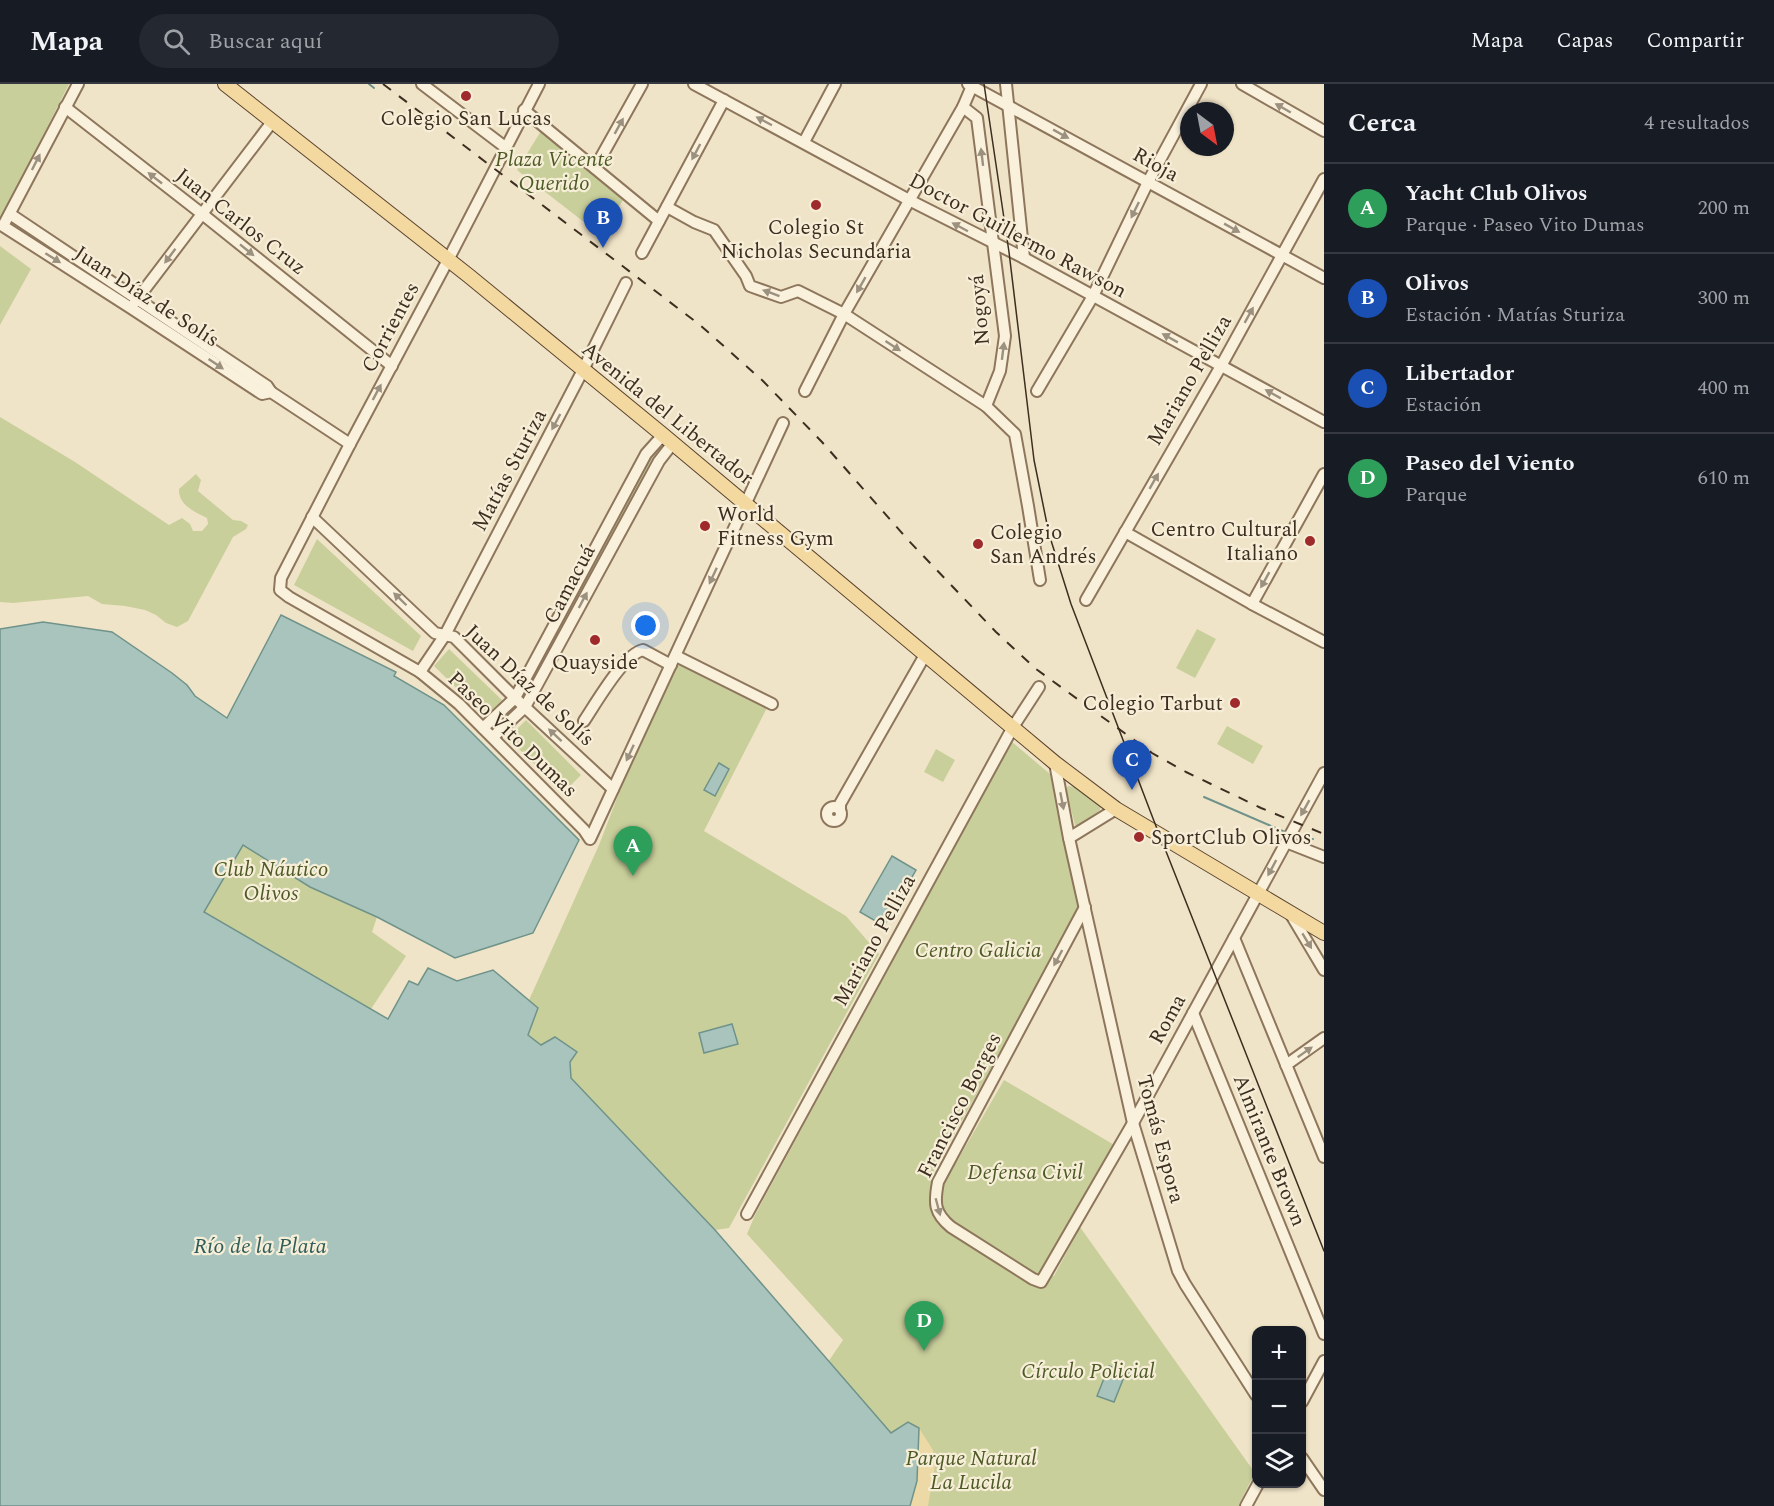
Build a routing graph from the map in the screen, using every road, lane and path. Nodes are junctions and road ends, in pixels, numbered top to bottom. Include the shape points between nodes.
1 (78, 84) edge
2 (225, 84) edge
3 (422, 84) edge
4 (539, 84) edge
5 (642, 84) edge
6 (694, 84) edge
7 (835, 84) edge
8 (1006, 84) edge
9 (1201, 84) edge
10 (1242, 84) edge
11 (970, 85) edge
12 (724, 100) junction
13 (1010, 106) junction
14 (65, 107) junction
15 (963, 107) junction
16 (524, 110) junction
17 (272, 122) junction
18 (1324, 131) edge
19 (804, 142) junction
20 (505, 147) junction
21 (595, 168) junction
22 (1324, 179) edge
23 (1149, 182) junction
24 (909, 200) junction
25 (667, 207) junction
26 (201, 213) junction
27 (10, 214) junction
28 (659, 221) junction
29 (992, 244) junction
30 (642, 253) dead end
31 (1282, 255) junction
32 (1024, 258) junction
33 (448, 260) junction
34 (1324, 278) edge
35 (626, 283) dead end
36 (1093, 296) junction
37 (134, 303) junction
38 (844, 314) junction
39 (392, 366) junction
40 (1221, 366) junction
41 (583, 370) junction
42 (805, 391) dead end
43 (1037, 391) dead end
44 (986, 406) junction
45 (1324, 422) edge
46 (783, 423) dead end
47 (668, 439) junction
48 (350, 444) junction
49 (1324, 474) edge
50 (747, 504) junction
51 (618, 506) junction
52 (630, 513) junction
53 (312, 517) junction
54 (1125, 532) junction
55 (1040, 580) dead end
56 (280, 590) joint
57 (1086, 600) dead end
58 (1252, 604) junction
59 (555, 624) junction
60 (566, 630) junction
61 (445, 635) junction
62 (1324, 642) edge
63 (926, 655) junction
64 (673, 661) junction
65 (420, 672) junction
66 (1039, 687) dead end
67 (515, 698) junction
68 (772, 704) dead end
69 (525, 707) junction
70 (584, 721) dead end
71 (1013, 727) junction
72 (483, 728) junction
73 (493, 737) junction
74 (1055, 763) junction
75 (1324, 773) edge
76 (614, 789) junction
77 (838, 807) dead end
78 (1116, 809) junction
79 (1070, 838) junction
80 (1286, 842) junction
81 (1324, 857) edge
82 (1258, 894) junction
83 (1085, 907) junction
84 (1290, 913) junction
85 (1324, 933) edge
86 (1234, 938) junction
87 (1324, 970) edge
88 (1193, 1013) junction
89 (1324, 1038) edge
90 (1286, 1065) junction
91 (1133, 1123) junction
92 (1324, 1157) edge
93 (747, 1214) dead end
94 (1041, 1282) joint
95 (1324, 1334) edge
96 (1324, 1361) edge
97 (1252, 1387) edge
98 (1306, 1395) edge
99 (1306, 1464) edge
100 (1256, 1488) edge
101 (1324, 1490) edge
102 (1246, 1506) edge

1 - 14 street
2 - 17 main road, Avenida del Libertador
3 - 20 street
4 - 16 street, Corrientes
21 -> 5 street
6 - 12 street, Doctor Guillermo Rawson
7 - 19 street
8 - 13 street
9 - 23 street
18 -> 10 street
11 - 13 street, Rioja
11 - 15 street
19 -> 12 street, Doctor Guillermo Rawson
12 -> 25 street
13 -> 23 street, Rioja
13 - 32 street
26 -> 14 street, Juan Carlos Cruz
27 -> 14 street
15 - 24 street
29 -> 15 street, Nogoyá via 977,118
16 - 20 street, Corrientes
16 - 21 street
17 - 26 street
17 - 33 main road, Avenida del Libertador
19 - 24 street, Doctor Guillermo Rawson
20 - 33 street, Corrientes
21 - 28 street
22 - 31 street, Mariano Pelliza
23 -> 31 street, Rioja
23 -> 36 street
29 -> 24 street, Doctor Guillermo Rawson
24 -> 38 street
25 - 28 street
38 -> 25 street via 798,291 781,297 750,286 714,230
26 -> 37 street
26 -> 39 street, Juan Carlos Cruz
27 - 37 street, Juan Díaz de Solís
27 -> 37 street, Juan Díaz de Solís via 3,226
28 - 30 street
29 - 32 street, Doctor Guillermo Rawson
44 -> 29 street, Nogoyá via 1000,371 1005,336
31 - 34 street, Rioja
40 -> 31 street, Mariano Pelliza
32 - 36 street, Doctor Guillermo Rawson
33 - 39 street, Corrientes
33 - 41 main road, Avenida del Libertador
35 - 41 street, Matías Sturiza
40 -> 36 street, Doctor Guillermo Rawson
36 - 43 street
37 - 48 street, Juan Díaz de Solís via 267,386 270,392
38 - 42 street
38 -> 44 street
48 -> 39 street, Corrientes
45 -> 40 street, Doctor Guillermo Rawson
54 -> 40 street, Mariano Pelliza
41 - 47 main road, Avenida del Libertador
41 -> 61 street, Matías Sturiza
44 - 55 street via 1015,434
46 - 50 street
47 - 50 main road, Avenida del Libertador
47 - 51 street, Camacuá via 646,454
47 - 52 street, Camacuá
48 - 53 street, Corrientes
49 -> 58 street
50 - 63 main road, Avenida del Libertador
50 -> 64 street
51 - 52 street
51 - 59 street, Camacuá
60 -> 52 street, Camacuá
53 - 56 street, Corrientes via 281,578
61 -> 53 street, Juan Díaz de Solís via 435,633
54 - 57 street, Mariano Pelliza
54 - 58 street
56 - 65 street, Paseo Vito Dumas
58 - 62 street
59 - 60 street
59 - 67 street, Camacuá
60 - 69 street, Camacuá
61 - 65 street, Matías Sturiza
61 - 67 street, Juan Díaz de Solís via 454,637
63 - 71 main road, Avenida del Libertador
63 - 77 street
64 - 68 street
64 - 70 street via 638,651 619,668
64 -> 76 street
65 - 72 street, Paseo Vito Dumas
66 - 71 street, Mariano Pelliza
67 - 69 street, Juan Díaz de Solís
67 - 72 street, Camacuá
69 - 73 street, Camacuá
76 -> 69 street, Juan Díaz de Solís
71 - 74 main road, Avenida del Libertador
71 - 93 street, Mariano Pelliza
72 - 73 street, Paseo Vito Dumas
73 - 76 street, Paseo Vito Dumas via 590,839
74 - 78 main road, Avenida del Libertador
74 -> 79 street, Tomás Espora
75 -> 80 street, Roma
78 - 79 street
78 - 82 main road, Avenida del Libertador
79 - 83 street, Tomás Espora
80 - 81 street
80 -> 82 street, Roma
82 - 84 main road, Avenida del Libertador
82 - 86 street, Roma
83 - 91 street, Tomás Espora
83 -> 94 street, Francisco Borges via 938,1182 935,1196 936,1208 951,1227
84 - 85 main road, Avenida del Libertador
84 -> 87 street
86 - 88 street, Roma
86 - 90 street
88 - 91 street, Roma
88 - 95 street, Almirante Brown
90 -> 89 street
90 - 92 street
91 - 94 street, Roma
91 - 97 street, Tomás Espora via 1178,1271
96 - 98 street
99 - 101 street
100 - 102 street

